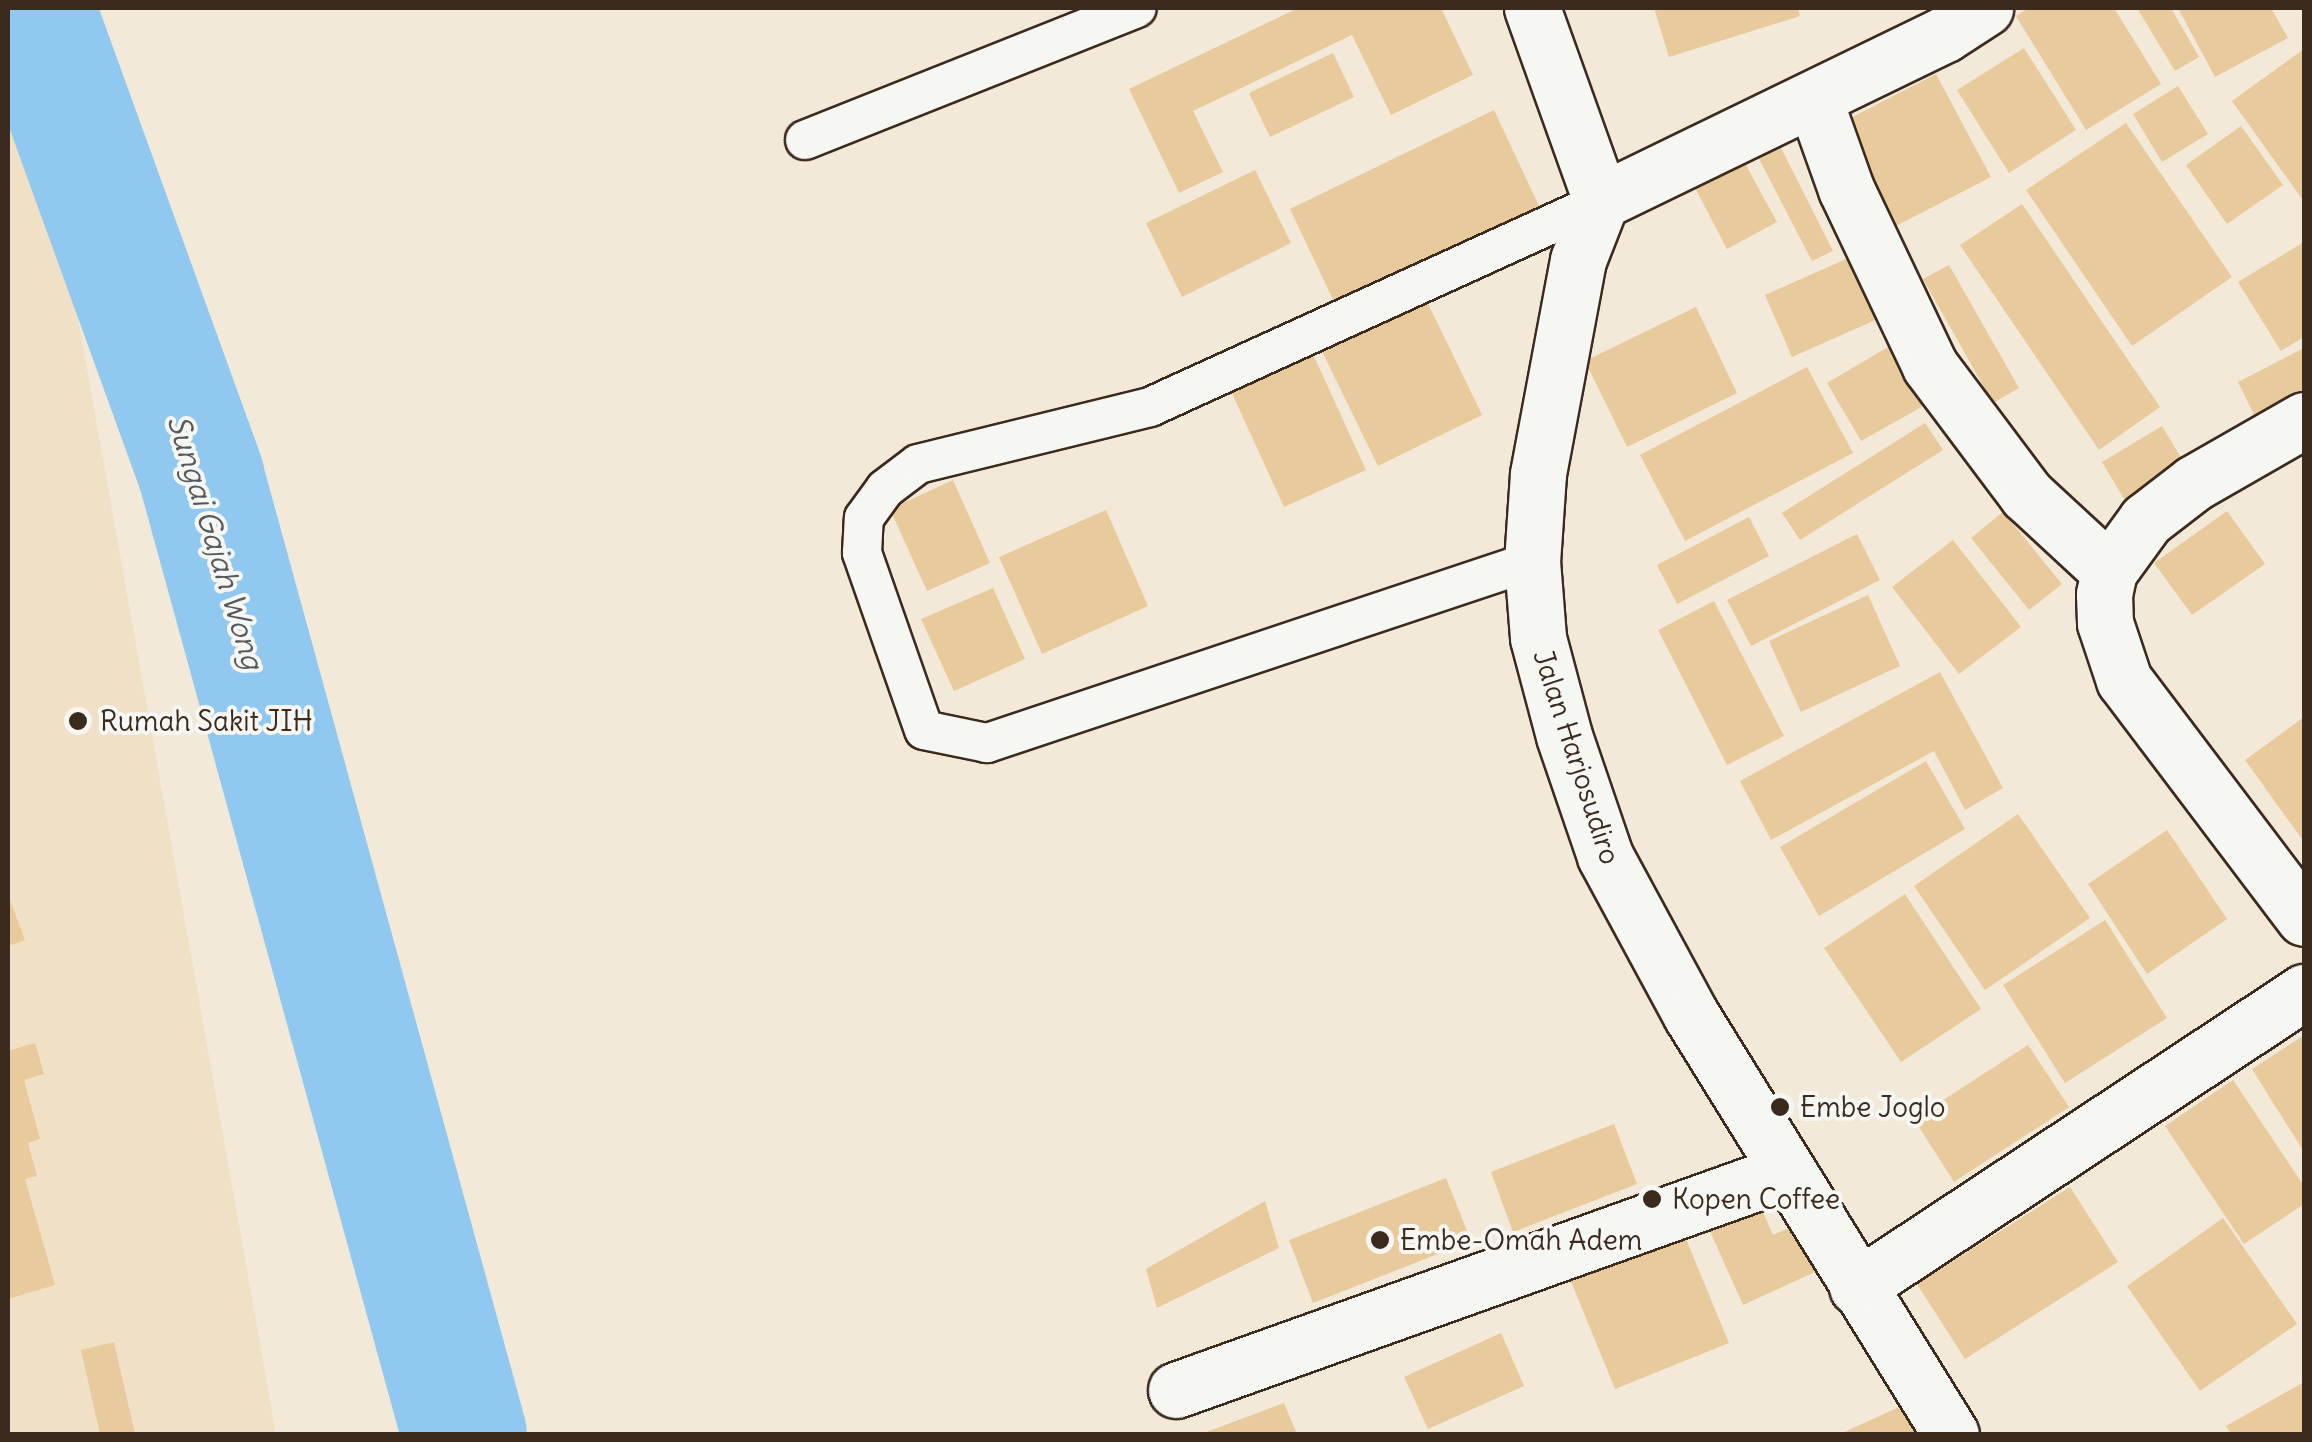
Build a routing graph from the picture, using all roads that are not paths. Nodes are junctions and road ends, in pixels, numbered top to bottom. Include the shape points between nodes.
1 (1137, 8) edge
2 (1532, 8) edge
3 (1985, 8) edge
4 (1814, 98) junction
5 (805, 140) dead end
6 (1601, 201) junction
7 (2304, 420) edge
8 (1532, 561) junction
9 (2109, 571) junction
10 (2304, 918) edge
11 (2304, 992) edge
12 (1786, 1172) junction
13 (1857, 1287) junction
14 (1176, 1390) dead end
15 (1951, 1434) edge

1 - 5 lane
2 - 6 street
3 - 4 street
4 - 6 street
4 - 9 street via 1846,189 1930,366 2026,495
6 - 8 street, Jalan Harjosudiro via 1578,260 1538,474
6 - 8 lane via 1402,286 1150,407 918,464 884,489 864,518 862,552 924,730 987,742
7 - 9 street via 2168,502
8 - 12 street, Jalan Harjosudiro via 1538,638 1605,856
9 - 10 street via 2105,623 2124,680
11 - 13 street
12 - 13 street, Jalan Harjosudiro
12 - 14 street
13 - 15 street, Jalan Harjosudiro

